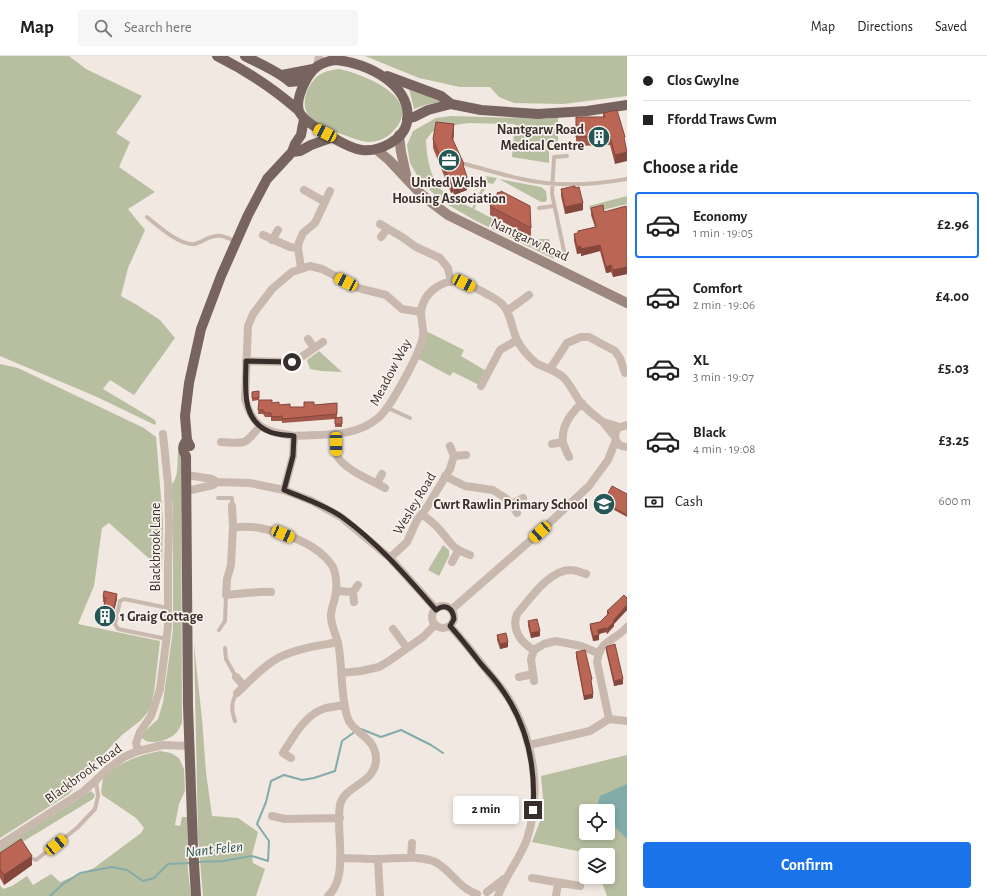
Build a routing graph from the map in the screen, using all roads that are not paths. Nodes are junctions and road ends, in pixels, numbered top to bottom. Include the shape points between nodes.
1 (217, 56) edge
2 (245, 56) edge
3 (345, 58) edge
4 (316, 64) edge
5 (379, 74) junction
6 (282, 75) junction
7 (306, 80) junction
8 (451, 104) junction
9 (627, 105) edge
10 (298, 110) junction
11 (304, 119) junction
12 (407, 119) junction
13 (399, 135) junction
14 (333, 137) junction
15 (377, 150) junction
16 (292, 152) junction
17 (567, 156) dead end
18 (465, 164) edge
19 (407, 178) junction
20 (627, 179) edge
21 (552, 183) junction
22 (304, 190) dead end
23 (330, 192) dead end
24 (325, 202) junction
25 (554, 206) junction
26 (539, 208) dead end
27 (147, 217) dead end
28 (380, 224) dead end
29 (387, 228) junction
30 (278, 230) dead end
31 (263, 235) dead end
32 (381, 237) dead end
33 (272, 240) junction
34 (235, 241) junction
35 (298, 248) junction
36 (564, 250) dead end
37 (301, 268) junction
38 (451, 282) junction
39 (527, 301) dead end
40 (627, 303) edge
41 (507, 311) junction
42 (421, 312) junction
43 (308, 340) dead end
44 (517, 340) junction
45 (323, 342) dead end
46 (314, 348) junction
47 (246, 361) junction
48 (625, 363) edge
49 (550, 369) junction
50 (625, 373) dead end
51 (481, 386) dead end
52 (582, 403) junction
53 (388, 408) junction
54 (410, 418) dead end
55 (603, 422) junction
56 (624, 425) edge
57 (260, 426) junction
58 (163, 434) dead end
59 (336, 434) junction
60 (294, 436) junction
61 (615, 439) junction
62 (221, 442) dead end
63 (563, 442) junction
64 (552, 444) dead end
65 (450, 446) dead end
66 (626, 447) edge
67 (466, 455) dead end
68 (454, 456) junction
69 (569, 456) dead end
70 (608, 460) junction
71 (382, 474) dead end
72 (187, 475) junction
73 (445, 476) junction
74 (217, 482) junction
75 (377, 483) junction
76 (385, 488) dead end
77 (284, 490) junction
78 (187, 491) junction
79 (218, 498) dead end
80 (523, 498) dead end
81 (512, 504) junction
82 (232, 506) joint
83 (517, 513) dead end
84 (422, 514) junction
85 (232, 527) junction
86 (458, 551) junction
87 (470, 555) dead end
88 (390, 558) junction
89 (452, 562) dead end
90 (586, 574) dead end
91 (358, 585) dead end
92 (336, 591) junction
93 (271, 592) dead end
94 (352, 592) junction
95 (226, 595) junction
96 (354, 602) dead end
97 (168, 608) junction
98 (436, 610) junction
99 (451, 610) junction
100 (435, 625) junction
101 (450, 626) junction
102 (627, 627) edge
103 (393, 629) dead end
104 (219, 630) dead end
105 (167, 640) junction
106 (338, 642) junction
107 (225, 648) dead end
108 (407, 648) junction
109 (534, 650) junction
110 (598, 653) junction
111 (341, 673) junction
112 (236, 677) joint
113 (519, 677) dead end
114 (244, 686) junction
115 (237, 693) joint
116 (344, 705) junction
117 (609, 719) junction
118 (235, 721) dead end
119 (627, 721) edge
120 (529, 745) junction
121 (189, 746) junction
122 (138, 751) junction
123 (291, 758) dead end
124 (96, 780) junction
125 (272, 816) dead end
126 (340, 818) junction
127 (412, 843) dead end
128 (0, 845) edge
129 (26, 850) edge
130 (411, 857) junction
131 (340, 858) junction
132 (378, 859) junction
133 (509, 874) junction
134 (532, 878) dead end
135 (558, 883) junction
136 (462, 885) junction
137 (580, 886) dead end
138 (490, 894) edge
139 (476, 895) edge
140 (196, 896) edge
141 (329, 896) edge
142 (380, 896) edge
143 (468, 896) edge
144 (498, 896) edge
145 (556, 896) edge

1 - 10 main road via 278,92
2 - 6 main road
3 - 4 main road
3 - 5 main road
4 - 6 main road
4 - 7 main road
5 - 8 main road via 441,96
5 - 12 main road via 395,86 403,97
6 - 7 main road via 290,82
7 - 10 main road via 300,92
8 - 9 main road via 481,110 538,114
8 - 12 main road
10 - 11 main road
11 - 14 main road
11 - 16 main road via 301,135
12 - 13 main road
13 - 15 main road via 391,143
13 - 19 main road, Nantgarw Road
14 - 15 main road via 361,150
14 - 16 main road
15 - 19 main road, Nantgarw Road
16 - 34 main road via 267,179
17 - 21 lane via 554,157
18 - 21 lane via 523,179
19 - 40 main road, Nantgarw Road via 419,192 448,215
20 - 21 lane via 590,184
21 - 25 lane
22 - 24 street
23 - 24 street
24 - 35 street via 315,223 303,233
25 - 26 lane
25 - 36 lane
27 - 34 lane via 188,244 195,244 216,235
28 - 29 street
29 - 32 street
29 - 38 street via 416,247 440,258 448,268
30 - 33 street
31 - 33 street
33 - 35 street
34 - 72 main road via 201,329 189,383 185,416 187,440 183,444
35 - 37 street
37 - 42 street via 310,266 322,269 358,288 386,296 402,309
37 - 47 street via 292,272 272,289 253,314 248,326
38 - 41 street via 464,283 496,299 504,304
38 - 42 street, Meadow Way via 439,285 430,293
39 - 41 street
41 - 44 street
42 - 53 street, Meadow Way via 423,336 419,349
43 - 46 street
44 - 49 street via 524,352 536,363
44 - 51 street via 500,350 490,377
45 - 46 street
46 - 47 street via 292,362
47 - 57 street via 245,399
48 - 49 street via 614,351 589,337 581,337 567,343
48 - 50 street
49 - 52 street via 564,377
52 - 55 street
52 - 63 street via 573,411 566,424
53 - 54 lane
53 - 59 street, Meadow Way via 365,427 353,432
55 - 56 street
55 - 61 street
56 - 61 street via 616,430
57 - 60 street, Meadow Way via 270,432
57 - 62 street via 244,443
58 - 97 street, Blackbrook Lane via 168,484
59 - 60 street, Meadow Way
59 - 75 street via 336,454 341,461
60 - 77 street via 293,456
61 - 66 street via 620,446
61 - 70 street
63 - 64 street
63 - 69 street
65 - 68 street
66 - 70 street
67 - 68 street
68 - 73 street, Wesley Road
70 - 99 street via 589,486
71 - 75 street
72 - 74 street
72 - 78 main road
73 - 81 street via 465,486 493,490
73 - 84 street, Wesley Road
74 - 77 street via 250,483
74 - 78 street
75 - 76 street
77 - 88 street via 312,501 341,517
78 - 121 main road
79 - 82 lane via 232,498
80 - 81 street
81 - 83 street
82 - 85 street
84 - 86 street
84 - 88 street, Wesley Road via 407,542
85 - 92 street via 259,528 283,534 309,545 324,555 333,566
85 - 95 street via 231,565
86 - 87 street
86 - 89 street
88 - 98 street
90 - 109 street via 572,570 556,573 517,614 515,629 527,646
91 - 94 street
92 - 94 street
92 - 106 street via 331,616
93 - 95 street
94 - 96 street
95 - 104 lane via 225,621
97 - 105 street, Blackbrook Lane
97 - 105 lane via 124,598 120,601 115,624 118,629
98 - 99 street via 442,606
98 - 100 street via 432,615
99 - 101 street via 454,619
100 - 101 street via 441,628
100 - 108 street
101 - 120 street via 505,693
102 - 110 street via 603,645
103 - 108 street
105 - 122 street, Blackbrook Lane via 160,689 151,716 136,743
106 - 111 street
106 - 114 street via 304,648 280,657
107 - 112 lane via 226,659
108 - 111 street via 379,667
109 - 110 street via 556,641 581,646
109 - 113 street via 531,659 533,677
110 - 117 street via 597,662
111 - 116 street
112 - 114 street
114 - 115 street
115 - 118 lane via 231,707
116 - 123 street via 324,709 306,719 283,752
116 - 126 street via 347,718 373,745 376,760 371,775 355,787 340,804
117 - 119 street
117 - 120 street via 590,731
120 - 133 street via 535,789 533,810 525,844
121 - 122 street, Blackbrook Road via 163,745
121 - 140 main road
122 - 124 street, Blackbrook Road via 124,757
124 - 128 street, Blackbrook Road via 84,791
124 - 129 lane via 98,796 95,809 77,828 36,860 31,858
125 - 126 street via 285,819
126 - 131 street
127 - 130 street
130 - 132 street
130 - 136 street via 432,861
131 - 132 street
131 - 141 street via 338,877
132 - 142 street
133 - 138 street
133 - 144 street
134 - 135 street
135 - 137 street
135 - 145 street
136 - 139 street
136 - 143 street
138 - 139 street via 483,892

